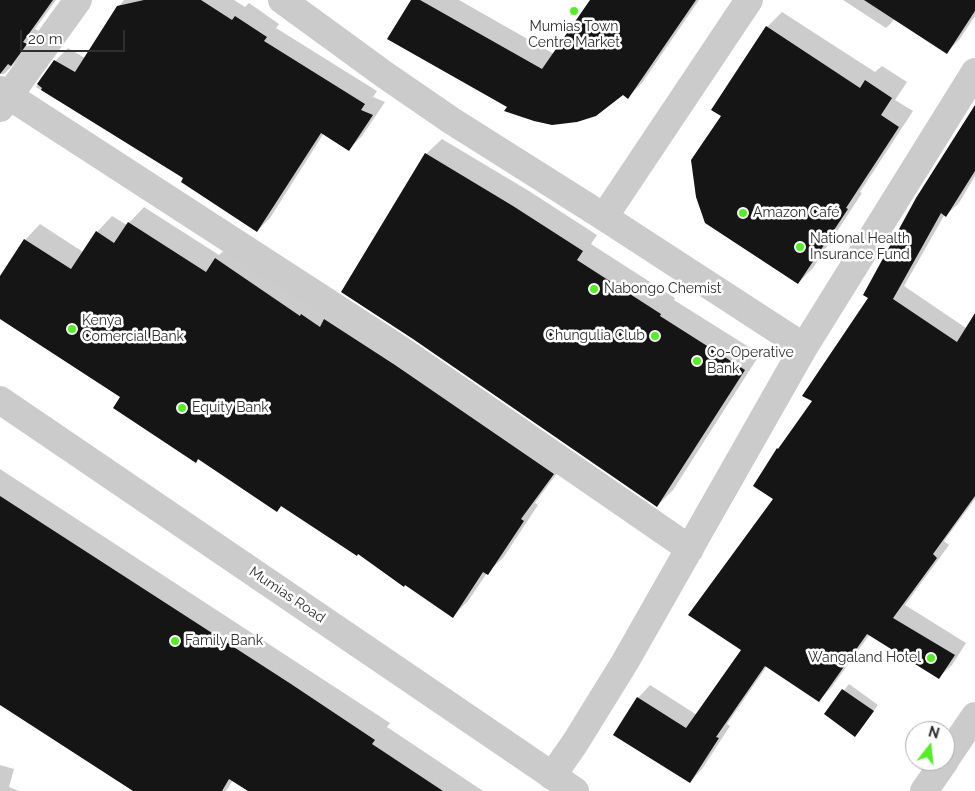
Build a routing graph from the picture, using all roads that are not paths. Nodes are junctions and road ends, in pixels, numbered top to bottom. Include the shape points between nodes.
1 (78, 0) edge
2 (282, 0) edge
3 (749, 0) edge
4 (975, 72) edge
5 (3, 98) edge
6 (604, 217) junction
7 (804, 347) junction
8 (0, 400) edge
9 (690, 549) junction
10 (975, 716) edge
11 (955, 746) edge
12 (938, 771) edge
13 (552, 776) junction
14 (575, 791) edge
15 (924, 791) edge

1 - 5 street
2 - 6 street via 452,121
3 - 6 street
4 - 7 street
5 - 9 street via 404,352
6 - 7 street
7 - 9 street
8 - 13 street, Mumias Road
9 - 13 street via 625,662
10 - 11 street
12 - 15 street
13 - 14 street, Mumias Road

